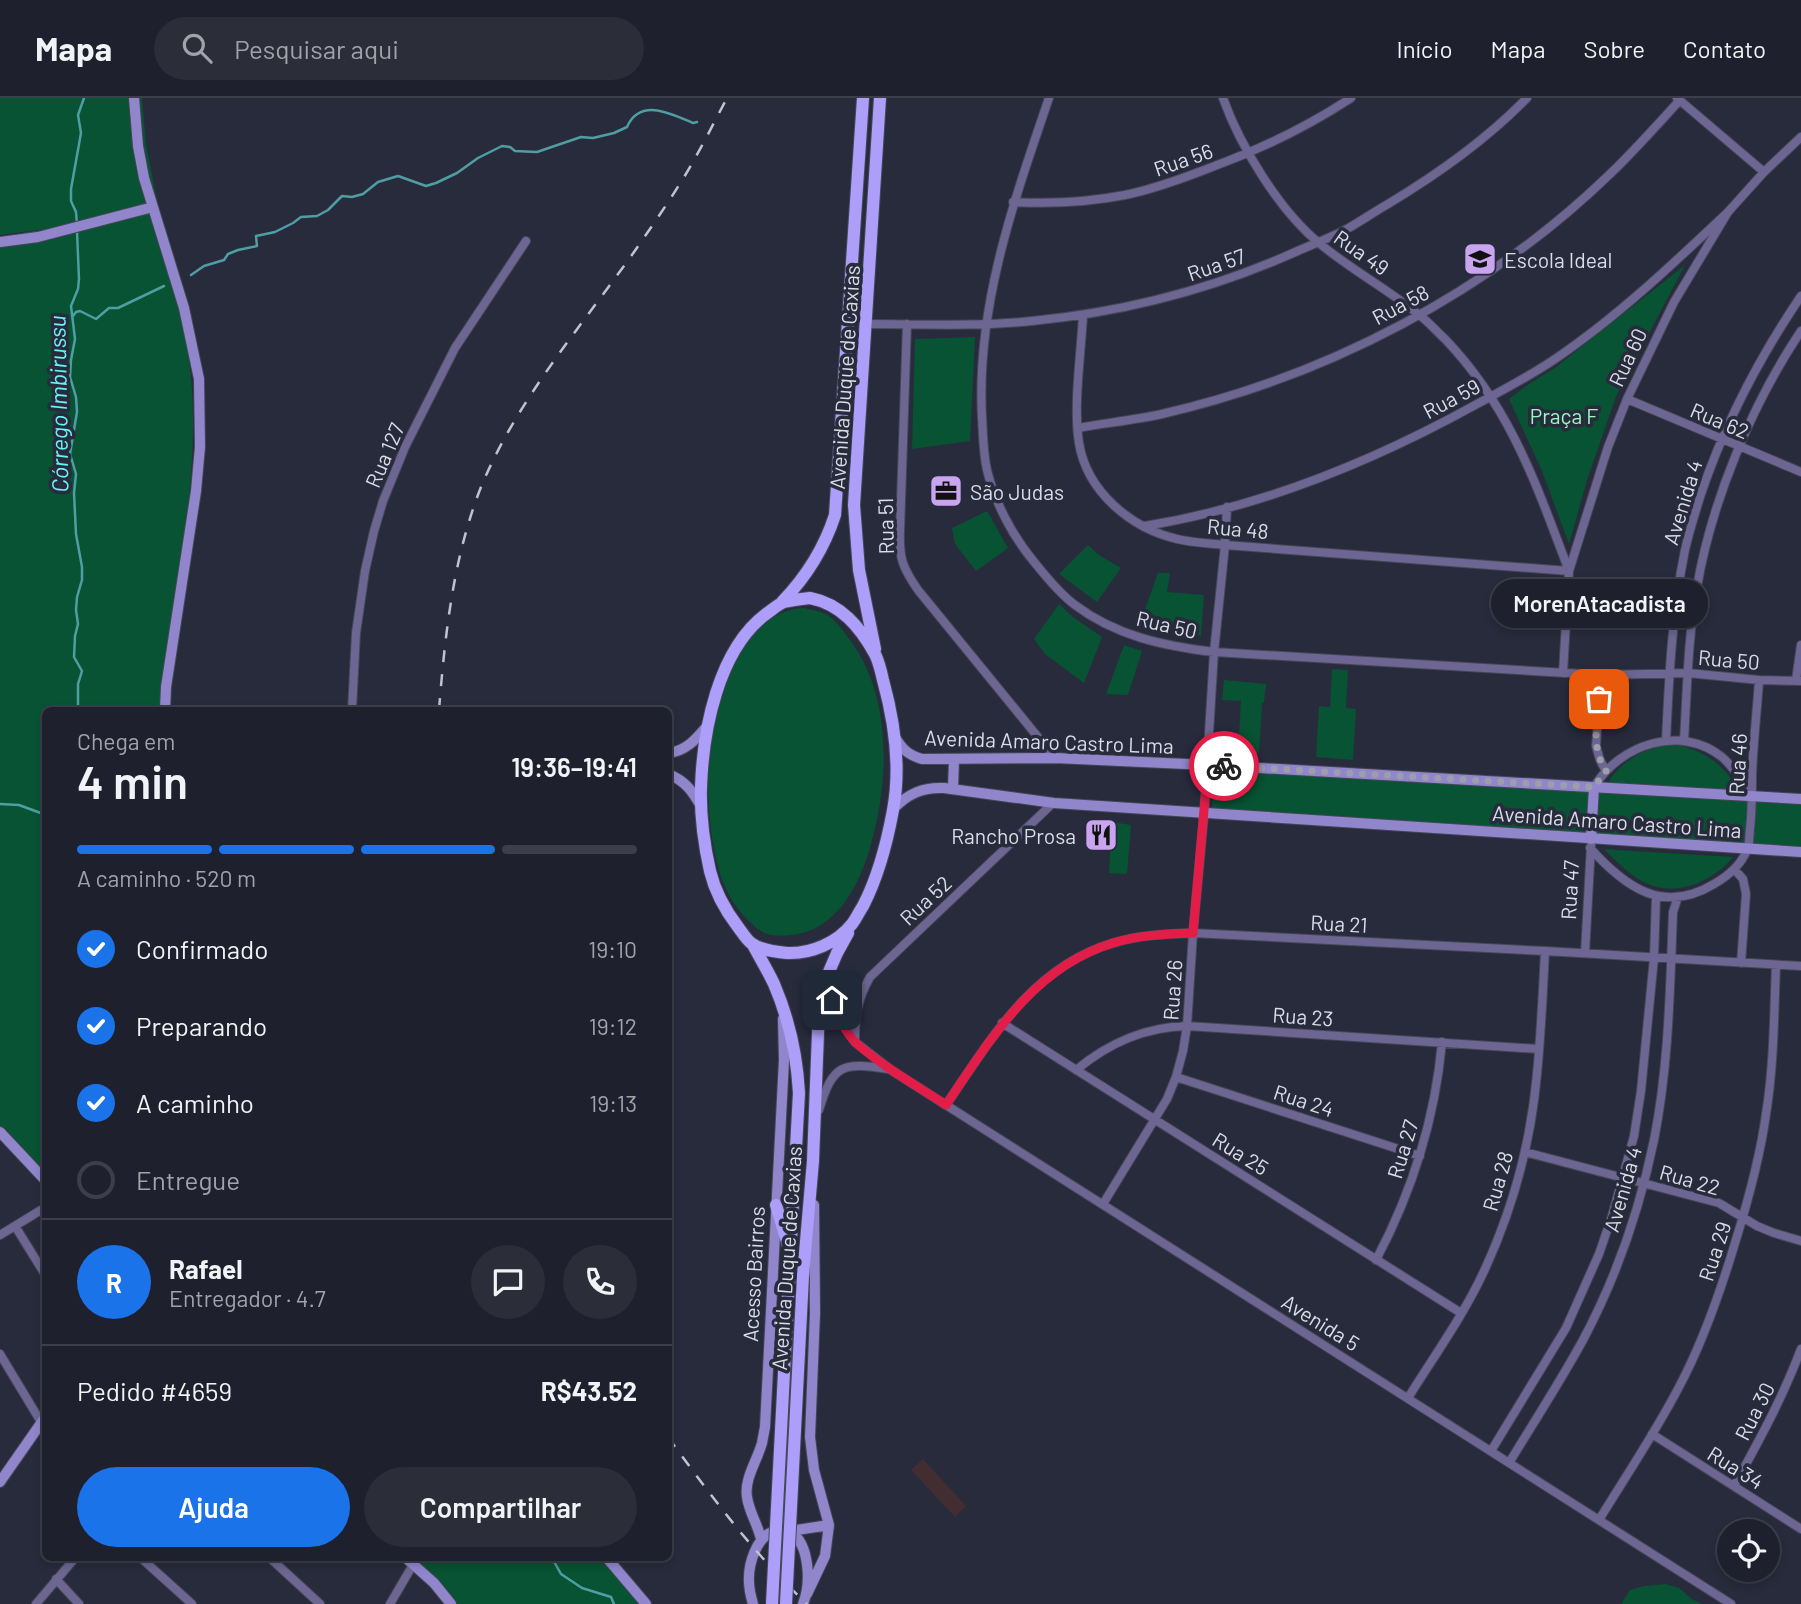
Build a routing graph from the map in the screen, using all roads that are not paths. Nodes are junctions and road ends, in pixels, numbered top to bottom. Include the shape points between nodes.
1 (134, 98) edge
2 (863, 98) edge
3 (880, 98) edge
4 (1049, 98) edge
5 (1223, 98) edge
6 (1351, 98) edge
7 (1527, 98) edge
8 (1678, 99) edge
9 (1801, 137) edge
10 (1249, 153) junction
11 (1764, 172) junction
12 (1013, 202) junction
13 (153, 208) junction
14 (1728, 212) junction
15 (526, 241) dead end
16 (0, 242) edge
17 (1318, 242) junction
18 (1801, 296) edge
19 (1419, 314) junction
20 (1083, 315) junction
21 (867, 324) junction
22 (907, 324) junction
23 (986, 324) junction
24 (1801, 331) edge
25 (1491, 396) junction
26 (1627, 399) junction
27 (1078, 428) junction
28 (1721, 439) junction
29 (1739, 447) junction
30 (1801, 472) edge
31 (1227, 507) junction
32 (1143, 527) junction
33 (1225, 545) junction
34 (1569, 571) junction
35 (782, 603) junction
36 (1801, 645) edge
37 (1214, 652) junction
38 (877, 656) junction
39 (1563, 673) junction
40 (1688, 673) junction
41 (1670, 674) junction
42 (1601, 675) junction
43 (1759, 680) junction
44 (1799, 680) edge
45 (165, 707) edge
46 (352, 707) edge
47 (708, 725) junction
48 (893, 734) junction
49 (1666, 741) junction
50 (1684, 741) junction
51 (672, 753) edge
52 (1055, 758) junction
53 (954, 760) junction
54 (1208, 765) junction
55 (1606, 771) junction
56 (672, 776) edge
57 (1594, 787) junction
58 (953, 789) junction
59 (1753, 796) junction
60 (1801, 799) edge
61 (1053, 803) junction
62 (702, 808) junction
63 (893, 809) junction
64 (1204, 814) junction
65 (1591, 843) junction
66 (1748, 849) junction
67 (1801, 852) edge
68 (1734, 869) junction
69 (1656, 897) junction
70 (1678, 897) junction
71 (853, 923) junction
72 (1193, 933) junction
73 (753, 945) junction
74 (1545, 951) junction
75 (1585, 953) junction
76 (1654, 957) junction
77 (1671, 958) junction
78 (1741, 962) junction
79 (1776, 965) junction
80 (1801, 966) edge
81 (825, 981) junction
82 (782, 1005) junction
83 (1002, 1023) junction
84 (1187, 1026) junction
85 (855, 1042) junction
86 (1443, 1042) junction
87 (1539, 1049) junction
88 (891, 1070) junction
89 (1076, 1070) junction
90 (1176, 1077) junction
91 (946, 1105) junction
92 (1156, 1120) junction
93 (814, 1125) junction
94 (2, 1138) edge
95 (1525, 1152) junction
96 (1420, 1156) junction
97 (813, 1161) junction
98 (42, 1177) edge
99 (1623, 1178) junction
100 (1643, 1184) junction
101 (776, 1205) junction
102 (1103, 1205) junction
103 (42, 1209) edge
104 (1743, 1218) junction
105 (15, 1226) junction
106 (0, 1235) edge
107 (1801, 1241) edge
108 (791, 1253) junction
109 (1376, 1260) junction
110 (42, 1270) edge
111 (796, 1276) junction
112 (1461, 1313) junction
113 (1801, 1349) edge
114 (0, 1354) edge
115 (1408, 1398) junction
116 (42, 1417) edge
117 (42, 1420) edge
118 (1652, 1434) junction
119 (1491, 1451) junction
120 (1509, 1463) junction
121 (0, 1482) edge
122 (1734, 1486) junction
123 (1599, 1520) junction
124 (829, 1525) junction
125 (1801, 1529) edge
126 (790, 1531) junction
127 (761, 1539) junction
128 (72, 1561) edge
129 (144, 1561) edge
130 (273, 1561) edge
131 (410, 1561) edge
132 (411, 1561) edge
133 (610, 1561) edge
134 (56, 1579) junction
135 (805, 1599) edge
136 (36, 1604) edge
137 (79, 1604) edge
138 (192, 1604) edge
139 (320, 1604) edge
140 (390, 1604) edge
141 (451, 1604) edge
142 (646, 1604) edge
143 (753, 1604) edge
144 (772, 1604) edge
145 (786, 1604) edge
146 (1731, 1604) edge

1 - 13 street via 138,146
2 - 35 main road, Avenida Duque de Caxias via 835,515 814,564
3 - 21 main road, Avenida Duque de Caxias
4 - 12 street, Rua 50
5 - 10 street, Rua 49
6 - 10 street, Rua 56
7 - 17 street, Rua 57 via 1441,170
8 - 11 street
8 - 19 street, Rua 58 via 1618,166 1575,205 1502,262
9 - 11 street, Rua 60
10 - 12 street, Rua 56 via 1125,195
10 - 17 street, Rua 49 via 1281,201
11 - 14 street, Rua 60
12 - 23 street, Rua 50
13 - 16 street
13 - 45 street via 184,308 199,379 196,491
14 - 25 street, Rua 59 via 1584,338
14 - 26 street, Rua 60 via 1674,302
15 - 46 street, Rua 127 via 455,348 383,501 365,571
17 - 19 street, Rua 49
17 - 20 street, Rua 57 via 1203,288
18 - 28 street, Avenida 4 via 1757,366
19 - 25 street, Rua 49
19 - 27 street, Rua 58 via 1313,366 1231,395 1162,414
20 - 23 street, Rua 57
20 - 27 street, Rua 48
21 - 22 street, Rua 57
21 - 38 main road, Avenida Duque de Caxias via 855,506 859,570
22 - 23 street, Rua 57
22 - 52 street, Rua 51 via 900,552 905,571
23 - 37 street, Rua 50 via 981,398 987,471 1010,527 1027,554 1073,604 1101,622 1159,643
24 - 29 street, Avenida 4
25 - 31 street, Rua 59 via 1360,462
25 - 34 street, Rua 49 via 1532,473
26 - 28 street, Rua 62
26 - 34 street, Rua 60
27 - 32 street, Rua 48 via 1091,477 1112,504
28 - 29 street, Rua 62
28 - 41 street, Avenida 4 via 1685,550
29 - 30 street, Rua 62
29 - 40 street, Avenida 4 via 1697,584
31 - 32 street, Rua 59
31 - 33 street, Rua 26
32 - 33 street, Rua 48 via 1177,539
33 - 34 street, Rua 48
33 - 37 street, Rua 26
34 - 39 street, Rua 60
35 - 38 main road via 810,598 835,606
35 - 47 main road, Avenida Duque de Caxias via 759,619 735,649
36 - 44 street
37 - 39 street, Rua 50
37 - 54 street, Rua 26
38 - 48 main road, Avenida Duque de Caxias
39 - 42 street, Rua 50
40 - 41 street, Rua 50
40 - 43 street, Rua 50
40 - 50 street, Avenida 4
41 - 42 street, Rua 50
41 - 49 street, Avenida 4
42 - 55 street via 1595,746
43 - 44 street, Rua 50
43 - 59 street, Rua 46
47 - 51 street via 685,749
47 - 62 main road, Avenida Duque de Caxias
48 - 53 street, Avenida Amaro Castro Lima via 912,756
48 - 63 main road, Avenida Duque de Caxias
49 - 50 street
49 - 55 street via 1638,748
50 - 59 street via 1723,758
52 - 53 street, Avenida Amaro Castro Lima
52 - 54 street, Avenida Amaro Castro Lima
53 - 58 street
54 - 57 street, Avenida Amaro Castro Lima
54 - 64 street, Rua 26
55 - 57 street
56 - 62 street via 690,787
57 - 59 street, Avenida Amaro Castro Lima
57 - 65 street, Rua 47
58 - 61 street, Avenida Amaro Castro Lima
58 - 63 street, Avenida Amaro Castro Lima via 920,790
59 - 60 street, Avenida Amaro Castro Lima
59 - 66 street, Rua 46
61 - 64 street, Avenida Amaro Castro Lima
61 - 85 street, Rua 52 via 870,977 857,1005
62 - 73 main road, Avenida Duque de Caxias via 717,891
63 - 71 main road, Avenida Duque de Caxias via 879,866
64 - 65 street, Avenida Amaro Castro Lima
64 - 72 street, Rua 26
65 - 66 street, Avenida Amaro Castro Lima
65 - 69 street via 1613,871
65 - 75 street, Rua 47
66 - 67 street, Avenida Amaro Castro Lima
66 - 68 street
68 - 70 street via 1710,887
68 - 78 street via 1743,879 1746,894
69 - 70 street
69 - 76 street, Avenida 4
70 - 77 street, Avenida 4
71 - 73 main road via 840,936 806,951 769,951
71 - 81 main road, Avenida Duque de Caxias
72 - 74 street, Rua 21
72 - 83 street, Rua 21 via 1140,937 1093,950 1047,977
72 - 84 street, Rua 26
73 - 82 main road, Avenida Duque de Caxias
74 - 75 street, Rua 21
74 - 87 street, Rua 28
75 - 76 street, Rua 21
76 - 77 street, Rua 21
76 - 99 street, Avenida 4 via 1641,1091
77 - 78 street, Rua 21
77 - 100 street, Avenida 4 via 1662,1094
78 - 79 street, Rua 21
79 - 80 street, Rua 21
79 - 104 street, Rua 29 via 1767,1112
81 - 85 street, Avenida 5 via 838,1017
81 - 93 main road, Avenida Duque de Caxias via 819,1008
82 - 101 street, Acesso Bairros via 784,1060
82 - 108 main road, Avenida Duque de Caxias via 799,1093
83 - 89 street, Rua 25
83 - 91 street, Rua 21
84 - 86 street, Rua 23
84 - 89 street, Rua 23 via 1129,1037
84 - 90 street, Rua 26
85 - 88 street, Avenida 5
86 - 87 street, Rua 23
86 - 96 street, Rua 27
87 - 95 street, Rua 28
88 - 91 street, Avenida 5
88 - 93 street, Avenida 5 via 863,1065 838,1071 830,1080
89 - 92 street, Rua 25
90 - 92 street, Rua 26
90 - 96 street, Rua 24
91 - 102 street, Avenida 5
92 - 102 street, Rua 26
92 - 109 street, Rua 25
93 - 97 main road, Avenida Duque de Caxias
94 - 98 street
95 - 99 street, Rua 22
95 - 112 street, Rua 28 via 1504,1224
96 - 109 street, Rua 27
97 - 111 main road, Avenida Duque de Caxias
97 - 124 street via 816,1313 810,1437
99 - 100 street, Rua 22
99 - 119 street, Avenida 4 via 1584,1290
100 - 104 street, Rua 22 via 1719,1203
100 - 120 street, Avenida 4 via 1598,1309
101 - 108 main road
101 - 127 street, Acesso Bairros via 765,1427 746,1494
102 - 115 street, Avenida 5
103 - 105 street
104 - 107 street, Rua 22
104 - 118 street, Rua 29 via 1701,1342
105 - 106 street
105 - 110 street
108 - 111 main road, Avenida Duque de Caxias
109 - 112 street, Rua 25
111 - 144 main road, Avenida Duque de Caxias, bridge
111 - 145 main road, Avenida Duque de Caxias, bridge
112 - 115 street, Rua 28
113 - 122 street, Rua 30 via 1764,1434
114 - 116 street
115 - 119 street, Avenida 5
117 - 121 street
118 - 122 street, Rua 34
118 - 123 street, Rua 29
119 - 120 street, Avenida 5
120 - 123 street, Avenida 5
122 - 125 street, Rua 34
123 - 146 street, Avenida 5
124 - 126 street
124 - 135 street via 825,1556
126 - 127 street via 768,1533
126 - 135 street via 806,1558
127 - 143 street via 749,1571
128 - 134 street
129 - 138 street
130 - 139 street
131 - 140 street
132 - 141 street
133 - 142 street
134 - 136 street
134 - 137 street

